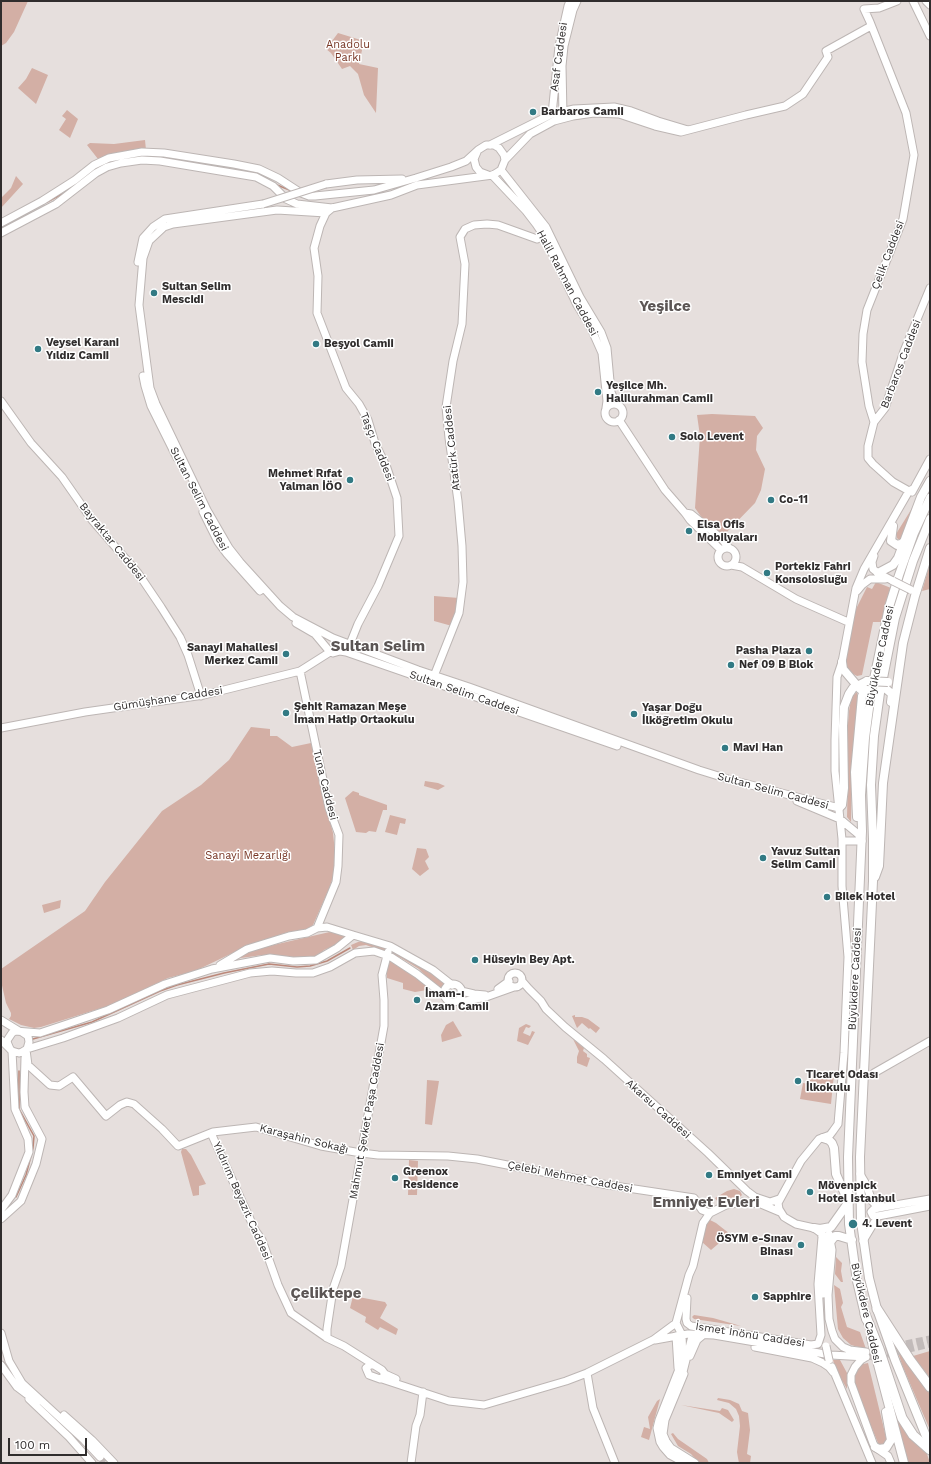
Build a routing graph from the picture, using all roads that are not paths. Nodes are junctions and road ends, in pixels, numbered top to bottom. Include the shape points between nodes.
1 (570, 1) edge
2 (577, 1) edge
3 (897, 1) edge
4 (912, 1) edge
5 (926, 1) edge
6 (930, 5) edge
7 (879, 8) junction
8 (871, 24) junction
9 (923, 24) junction
10 (930, 28) edge
11 (930, 36) edge
12 (562, 46) junction
13 (552, 114) junction
14 (563, 116) junction
15 (490, 145) junction
16 (477, 152) junction
17 (182, 156) junction
18 (505, 160) junction
19 (234, 164) junction
20 (186, 166) junction
21 (501, 170) junction
22 (232, 173) junction
23 (490, 175) junction
24 (416, 178) junction
25 (329, 211) junction
26 (312, 212) junction
27 (1, 223) edge
28 (320, 226) junction
29 (1, 233) edge
30 (544, 236) junction
31 (930, 288) edge
32 (137, 305) junction
33 (1, 401) edge
34 (616, 404) junction
35 (606, 408) junction
36 (619, 420) junction
37 (874, 422) junction
38 (930, 459) edge
39 (930, 481) edge
40 (911, 490) junction
41 (930, 498) edge
42 (685, 513) junction
43 (930, 519) edge
44 (893, 526) junction
45 (905, 541) junction
46 (729, 548) junction
47 (930, 548) edge
48 (721, 550) junction
49 (731, 565) junction
50 (878, 573) junction
51 (893, 581) junction
52 (913, 593) junction
53 (856, 594) junction
54 (292, 618) junction
55 (848, 622) junction
56 (333, 638) junction
57 (346, 643) junction
58 (328, 649) junction
59 (340, 651) junction
60 (842, 662) junction
61 (899, 664) junction
62 (300, 671) junction
63 (424, 676) junction
64 (434, 676) junction
65 (851, 679) junction
66 (869, 684) junction
67 (887, 685) junction
68 (857, 686) junction
69 (201, 696) junction
70 (862, 696) junction
71 (520, 709) junction
72 (892, 719) junction
73 (1, 728) edge
74 (759, 789) junction
75 (839, 808) junction
76 (840, 819) junction
77 (862, 831) junction
78 (842, 841) junction
79 (862, 841) junction
80 (873, 881) junction
81 (317, 928) junction
82 (353, 935) junction
83 (390, 946) junction
84 (386, 956) junction
85 (212, 969) junction
86 (522, 980) junction
87 (452, 985) junction
88 (513, 985) junction
89 (461, 991) junction
90 (445, 996) junction
91 (457, 1001) junction
92 (543, 1004) junction
93 (1, 1020) edge
94 (21, 1031) junction
95 (1, 1040) edge
96 (928, 1042) edge
97 (11, 1050) junction
98 (26, 1050) junction
99 (874, 1073) dead end
100 (211, 1133) junction
101 (821, 1139) junction
102 (361, 1153) junction
103 (422, 1155) joint
104 (860, 1174) junction
105 (747, 1191) junction
106 (12, 1195) junction
107 (779, 1200) junction
108 (20, 1201) junction
109 (743, 1202) junction
110 (848, 1203) junction
111 (927, 1204) edge
112 (884, 1207) junction
113 (1, 1210) edge
114 (780, 1212) junction
115 (710, 1213) junction
116 (878, 1216) junction
117 (1, 1219) edge
118 (831, 1227) junction
119 (818, 1230) junction
120 (829, 1239) junction
121 (852, 1240) junction
122 (863, 1241) junction
123 (693, 1266) junction
124 (877, 1309) junction
125 (292, 1313) joint
126 (865, 1314) junction
127 (676, 1323) junction
128 (1, 1333) edge
129 (681, 1334) junction
130 (703, 1334) junction
131 (327, 1338) junction
132 (653, 1340) junction
133 (837, 1342) junction
134 (338, 1344) junction
135 (866, 1355) junction
136 (830, 1358) junction
137 (1, 1365) edge
138 (374, 1365) junction
139 (366, 1368) junction
140 (833, 1372) junction
141 (587, 1373) junction
142 (383, 1376) junction
143 (680, 1376) junction
144 (930, 1387) edge
145 (423, 1392) junction
146 (39, 1398) junction
147 (887, 1398) junction
148 (930, 1446) edge
149 (875, 1447) junction
150 (930, 1450) edge
151 (97, 1461) edge
152 (112, 1461) edge
153 (412, 1461) edge
154 (615, 1463) edge
155 (684, 1463) edge
156 (695, 1463) edge
157 (872, 1463) edge
158 (891, 1463) edge
159 (904, 1463) edge

1 - 12 street, Asaf Caddesi
2 - 12 street, Asaf Caddesi
3 - 7 street
4 - 9 street
5 - 6 street
7 - 8 street
7 - 8 street, Çelik Caddesi via 864,9
8 - 14 street via 827,54 803,94 785,106 688,130 614,107 574,109
8 - 37 street, Çelik Caddesi via 906,113 914,155 903,219 867,310 864,328 862,362
9 - 10 street
9 - 11 street
12 - 13 street, Asaf Caddesi
12 - 14 street, Asaf Caddesi
13 - 14 street
13 - 15 street
14 - 18 street via 530,134
15 - 16 street via 482,147
15 - 18 street via 501,150
16 - 23 street via 474,159 476,167 480,172
16 - 24 street via 452,168
17 - 19 street
17 - 20 street
17 - 27 street via 142,152 109,158 94,165 42,201
18 - 21 street
19 - 22 street
19 - 24 street via 260,169 309,196 374,190
20 - 22 street
20 - 29 street via 142,160 107,167 56,204
21 - 23 street
21 - 34 street, Halil Rahman Caddesi via 546,227 580,297 602,332 607,348 611,392
22 - 25 street via 256,177 297,204
23 - 25 street via 417,185 391,195
23 - 30 street, Halil Rahman Caddesi via 526,211
24 - 32 street, Sultan Selim Caddesi, bridge via 326,184 263,204 165,219 143,238 137,269
25 - 26 street, Sultan Selim Caddesi
25 - 28 street, Taşçı Caddesi
26 - 28 street
26 - 32 street, Sultan Selim Caddesi via 259,212 173,224 164,228 155,234 145,250
28 - 57 street, Taşçı Caddesi via 314,248 318,276 318,314 346,388 368,420 398,498 399,536 378,586
30 - 35 street, Halil Rahman Caddesi via 602,353
30 - 64 street, Atatürk Caddesi via 537,239 498,225 487,224 465,229 460,237 465,264 462,324 446,408 458,501 463,582 460,613
31 - 37 street, Barbaros Caddesi via 904,351 885,408
32 - 54 street, Sultan Selim Caddesi via 145,369 154,405 205,511 238,564
33 - 69 street, Bayraktar Caddesi via 31,443 62,477 92,520 138,573 180,637
34 - 35 street via 610,404
34 - 36 street via 622,409 623,415
35 - 36 street via 608,420
36 - 42 street via 665,490
37 - 40 street, Barbaros Caddesi via 868,458 893,482
38 - 40 street
39 - 45 main road via 921,497
40 - 44 street
40 - 53 street via 864,569
41 - 77 main road, Büyükdere Caddesi via 896,583 875,670 864,751
42 - 46 street via 692,514
42 - 48 street
43 - 80 main road, Büyükdere Caddesi via 913,561 895,618 877,713 871,785
44 - 45 main road via 891,541 898,545
44 - 50 street via 872,562 873,569
45 - 50 main road via 893,565
46 - 48 street
46 - 49 street via 736,556 735,562
47 - 52 main road
48 - 49 street via 718,558 720,563 725,566
49 - 55 street via 742,567 796,599
50 - 51 street
50 - 53 street via 865,579
51 - 52 street, bridge
51 - 53 street via 882,578 870,579
52 - 61 main road
53 - 55 street
54 - 56 street, Sultan Selim Caddesi
54 - 58 street, Sultan Selim Caddesi via 315,634
55 - 60 street
56 - 57 street, Sultan Selim Caddesi
56 - 58 street via 329,640
57 - 59 street, Taşçı Caddesi
57 - 63 street, Sultan Selim Caddesi
58 - 59 street, Sultan Selim Caddesi via 333,653
58 - 62 street, Gümüşhane Caddesi
59 - 63 street, Sultan Selim Caddesi
60 - 65 main road via 843,669
60 - 75 street via 837,677 835,740
61 - 67 main road
61 - 72 main road
62 - 69 street, Gümüşhane Caddesi
62 - 81 street, Tuna Caddesi via 328,808 339,835 336,882
63 - 64 street, Sultan Selim Caddesi
63 - 71 street, Sultan Selim Caddesi
64 - 71 street, Sultan Selim Caddesi
65 - 66 main road
65 - 68 main road
66 - 67 main road, bridge
66 - 68 main road
66 - 70 main road
67 - 72 main road via 892,694
68 - 70 main road
68 - 75 main road via 849,694 844,708 844,788 842,805
69 - 73 street, Gümüşhane Caddesi via 85,712
70 - 77 main road via 855,772 858,820
71 - 74 street, Sultan Selim Caddesi via 716,778
72 - 80 main road via 883,783 879,866
74 - 75 street, Sultan Selim Caddesi
74 - 76 street, Sultan Selim Caddesi
75 - 76 street
76 - 78 street
76 - 79 street, Sultan Selim Caddesi via 858,834
77 - 79 main road, Büyükdere Caddesi
78 - 79 street
78 - 101 street via 842,886 848,957 844,1053 838,1124
79 - 110 main road, Büyükdere Caddesi via 848,1128
80 - 104 main road, Büyükdere Caddesi
81 - 82 street via 327,927
81 - 85 street via 247,949
82 - 83 street
82 - 85 street via 316,960 270,958
83 - 84 street, Mahmut Şevket Paşa Caddesi
83 - 87 street via 433,970
84 - 90 street via 397,960
84 - 98 street via 374,951 355,953 313,973 250,973 204,984 167,995 118,1018
84 - 102 street, Mahmut Şevket Paşa Caddesi via 382,975 384,1026
85 - 94 street via 165,984 108,1010 40,1033
86 - 88 street via 520,985
86 - 88 street via 521,976 511,975
86 - 92 street, Akarsu Caddesi
87 - 89 street
87 - 90 street via 446,989
88 - 89 street via 483,995
88 - 91 street via 486,997
88 - 92 street, Akarsu Caddesi
89 - 91 street
90 - 91 street via 450,1001
92 - 105 street, Akarsu Caddesi via 565,1027 599,1054
93 - 94 street
94 - 97 street via 12,1033 8,1038
94 - 98 street via 29,1039
95 - 97 street
96 - 99 street
97 - 98 street via 19,1053
97 - 106 street via 15,1109 28,1139 29,1152
98 - 100 street, Karaşahin Sokağı via 28,1065 50,1085 59,1086 74,1077 106,1116 120,1105 127,1102 134,1104 178,1146
98 - 108 street via 25,1107 42,1139 36,1164
100 - 102 street, Karaşahin Sokağı via 256,1127 322,1146
100 - 125 street, Yıldırım Beyazıt Caddesi via 255,1230 262,1240 278,1285
101 - 107 street via 801,1161
101 - 110 main road via 832,1143 836,1174
102 - 103 street, Karaşahin Sokağı
102 - 131 street, Mahmut Şevket Paşa Caddesi via 341,1266 333,1289
103 - 115 street, Çelebi Mehmet Caddesi via 477,1159 608,1185 694,1198 702,1210
104 - 112 street via 872,1201
104 - 122 main road, Büyükdere Caddesi
105 - 107 street, Akarsu Caddesi via 770,1202
105 - 109 street
106 - 108 street via 15,1200
106 - 113 street
107 - 114 street
108 - 117 street
109 - 114 street via 761,1204
109 - 115 street via 726,1205
110 - 118 main road
110 - 121 main road, Büyükdere Caddesi
111 - 112 street
111 - 116 street
112 - 116 street via 872,1210 873,1216
114 - 119 street via 796,1224
115 - 123 street via 703,1223
116 - 122 street
118 - 119 main road
118 - 120 street
119 - 120 street
119 - 123 street, İsmet İnönü Caddesi via 822,1237 818,1290 821,1335 819,1342 815,1344 691,1326 687,1323 685,1313
120 - 121 main road via 842,1236
120 - 133 street via 832,1250 828,1295 829,1319
120 - 136 street, bridge via 822,1297 826,1346
121 - 126 main road, Büyükdere Caddesi via 857,1281
122 - 124 main road, Büyükdere Caddesi
123 - 127 street
124 - 144 highway
124 - 148 main road, Büyükdere Caddesi
125 - 131 street, İsmet İnönü Caddesi
126 - 147 main road, Büyükdere Caddesi
126 - 150 highway via 902,1418 913,1435
127 - 129 street, İsmet İnönü Caddesi
127 - 132 street, İsmet İnönü Caddesi
128 - 146 street via 9,1361 22,1383
129 - 130 street, İsmet İnönü Caddesi
129 - 132 street, İsmet İnönü Caddesi
129 - 143 street via 678,1364
130 - 136 street, İsmet İnönü Caddesi
130 - 140 street via 713,1339 812,1358 823,1362
130 - 143 street via 691,1340
131 - 134 street, İsmet İnönü Caddesi
132 - 141 street, İsmet İnönü Caddesi
133 - 135 street
133 - 136 street
134 - 138 street, İsmet İnönü Caddesi
134 - 139 street, İsmet İnönü Caddesi via 358,1358
135 - 136 street, İsmet İnönü Caddesi
135 - 149 street via 855,1366 851,1374 851,1383
136 - 140 street
137 - 151 street via 24,1393 45,1408
138 - 139 street via 370,1364
138 - 142 street, İsmet İnönü Caddesi via 382,1370
139 - 142 street, İsmet İnönü Caddesi via 369,1374
140 - 157 street
141 - 145 street, İsmet İnönü Caddesi via 484,1405 454,1402
141 - 154 street via 593,1408
142 - 145 street, İsmet İnönü Caddesi via 400,1385
143 - 155 street via 658,1420 657,1428 662,1448
143 - 156 street via 665,1420 663,1434 671,1448
145 - 153 street
146 - 151 street via 84,1440
146 - 152 street via 54,1406
147 - 149 main road via 886,1414 891,1440 886,1448
147 - 159 main road, Büyükdere Caddesi
149 - 158 street via 888,1456
151 - 152 street

